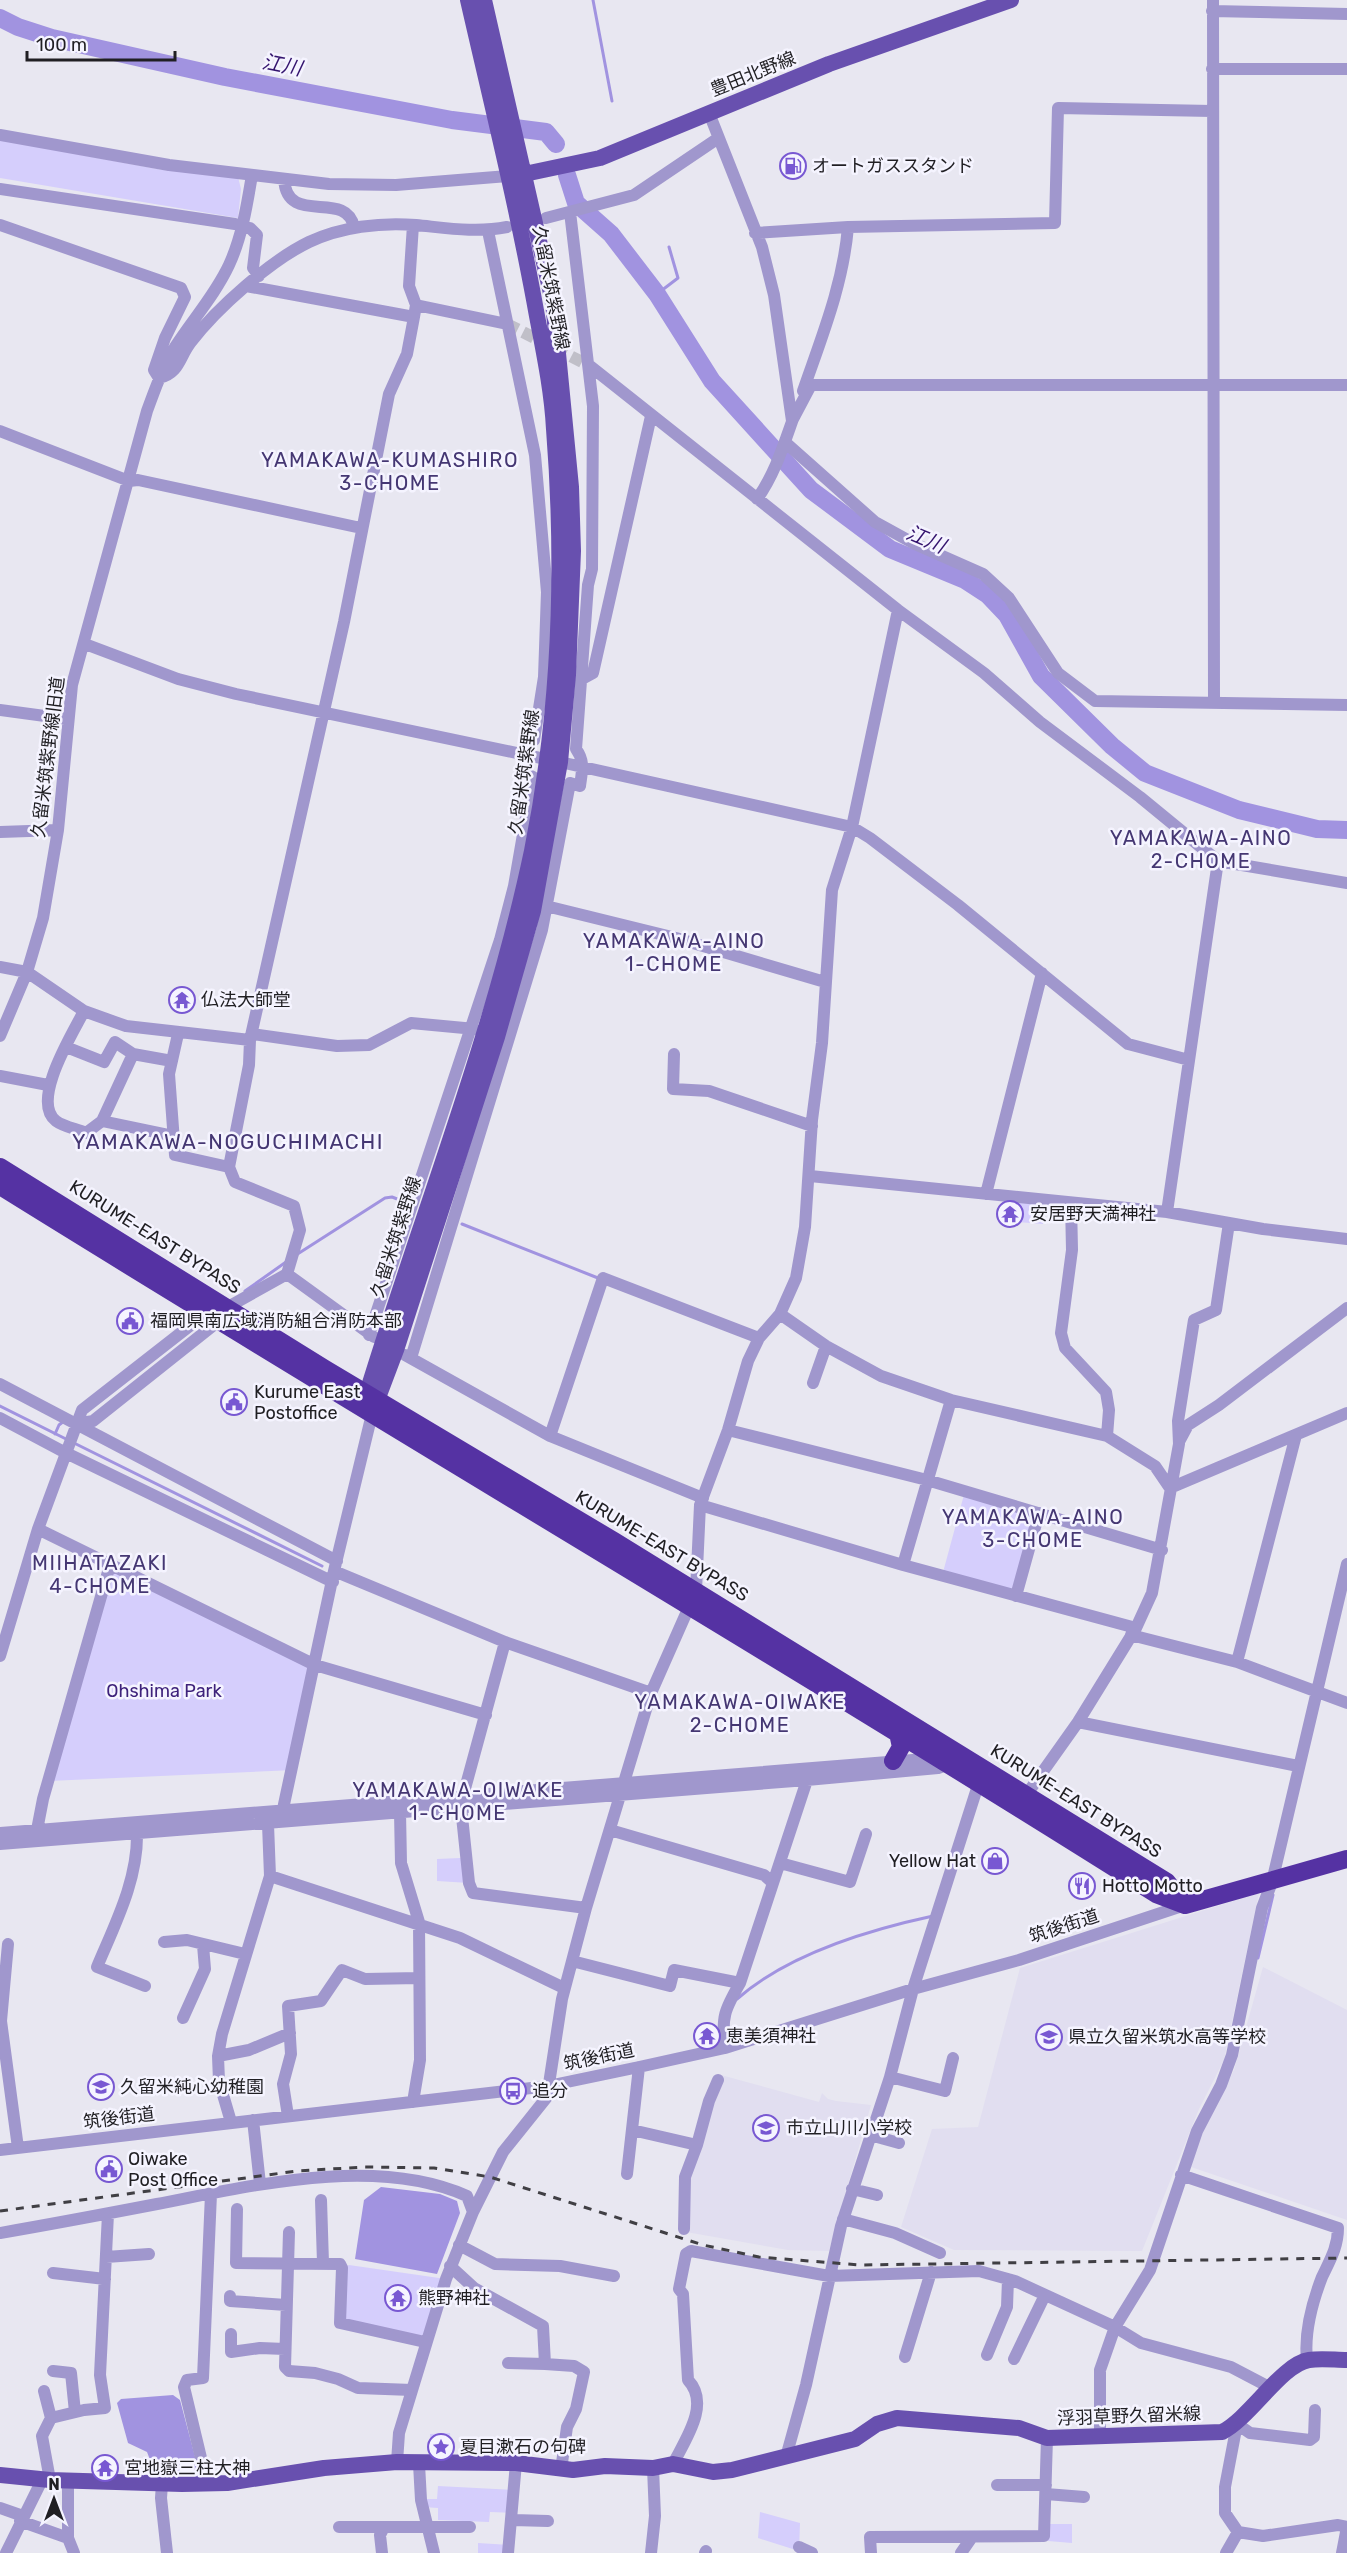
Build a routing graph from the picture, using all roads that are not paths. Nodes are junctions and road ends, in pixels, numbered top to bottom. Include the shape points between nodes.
1 (468, 0) edge
2 (484, 0) edge
3 (1011, 0) edge
4 (1213, 5) edge
5 (1347, 14) edge
6 (1212, 69) junction
7 (1347, 69) edge
8 (1212, 111) junction
9 (709, 113) junction
10 (0, 135) edge
11 (717, 139) junction
12 (512, 158) junction
13 (252, 175) junction
14 (516, 175) junction
15 (284, 179) junction
16 (0, 189) edge
17 (579, 210) junction
18 (546, 218) dead end
19 (235, 224) dead end
20 (0, 225) edge
21 (413, 225) junction
22 (354, 227) junction
23 (507, 227) dead end
24 (848, 227) junction
25 (250, 228) dead end
26 (488, 231) junction
27 (755, 232) junction
28 (259, 276) junction
29 (246, 286) junction
30 (415, 311) junction
31 (507, 324) junction
32 (590, 366) junction
33 (159, 378) junction
34 (1215, 385) junction
35 (1347, 385) edge
36 (651, 416) junction
37 (792, 422) junction
38 (0, 431) edge
39 (786, 443) junction
40 (129, 481) junction
41 (757, 499) junction
42 (361, 528) junction
43 (898, 610) junction
44 (85, 644) junction
45 (582, 679) junction
46 (1214, 703) junction
47 (1347, 705) edge
48 (0, 710) edge
49 (322, 712) junction
50 (67, 719) junction
51 (522, 755) junction
52 (553, 760) junction
53 (583, 767) junction
54 (852, 827) junction
55 (58, 830) junction
56 (0, 832) edge
57 (1218, 861) junction
58 (1347, 883) edge
59 (546, 906) junction
60 (0, 967) edge
61 (27, 972) junction
62 (1041, 973) junction
63 (825, 982) junction
64 (84, 1011) junction
65 (178, 1034) junction
66 (490, 1034) junction
67 (0, 1036) edge
68 (251, 1037) junction
69 (66, 1047) junction
70 (133, 1054) junction
71 (674, 1054) dead end
72 (1190, 1060) junction
73 (172, 1061) junction
74 (0, 1076) edge
75 (48, 1085) junction
76 (102, 1121) junction
77 (812, 1126) junction
78 (174, 1136) junction
79 (0, 1167) edge
80 (229, 1167) junction
81 (810, 1176) junction
82 (0, 1186) edge
83 (986, 1194) junction
84 (1071, 1203) junction
85 (1167, 1212) junction
86 (1229, 1223) junction
87 (1347, 1239) edge
88 (287, 1274) junction
89 (1347, 1308) edge
90 (218, 1314) junction
91 (780, 1314) junction
92 (759, 1338) junction
93 (389, 1346) junction
94 (826, 1346) junction
95 (813, 1383) dead end
96 (0, 1384) edge
97 (951, 1400) junction
98 (372, 1403) junction
99 (1347, 1413) edge
100 (0, 1418) edge
101 (77, 1424) junction
102 (728, 1430) junction
103 (1296, 1435) junction
104 (550, 1436) junction
105 (1107, 1436) junction
106 (1179, 1444) junction
107 (64, 1452) junction
108 (927, 1480) junction
109 (1170, 1488) junction
110 (702, 1501) junction
111 (1039, 1513) junction
112 (38, 1529) junction
113 (1162, 1550) junction
114 (1347, 1564) edge
115 (111, 1565) junction
116 (903, 1565) junction
117 (335, 1571) junction
118 (1016, 1596) junction
119 (693, 1599) junction
120 (5, 1625) edge
121 (1133, 1631) junction
122 (505, 1642) junction
123 (0, 1656) edge
124 (1237, 1662) junction
125 (315, 1665) junction
126 (1315, 1689) junction
127 (651, 1693) junction
128 (1347, 1703) edge
129 (486, 1715) junction
130 (1078, 1722) junction
131 (898, 1733) junction
132 (951, 1757) junction
133 (893, 1761) junction
134 (1298, 1766) junction
135 (809, 1774) junction
136 (979, 1782) junction
137 (622, 1789) junction
138 (462, 1802) junction
139 (1022, 1802) junction
140 (283, 1809) junction
141 (400, 1812) junction
142 (268, 1824) junction
143 (37, 1830) junction
144 (610, 1830) junction
145 (0, 1833) edge
146 (137, 1833) junction
147 (866, 1834) dead end
148 (0, 1844) edge
149 (1347, 1859) edge
150 (780, 1863) junction
151 (270, 1876) junction
152 (773, 1882) junction
153 (1272, 1882) junction
154 (1185, 1905) junction
155 (586, 1908) junction
156 (419, 1923) junction
157 (164, 1942) dead end
158 (8, 1944) dead end
159 (203, 1945) junction
160 (244, 1954) junction
161 (572, 1961) junction
162 (419, 1978) junction
163 (740, 1983) junction
164 (145, 1986) dead end
165 (564, 1988) junction
166 (913, 1989) junction
167 (183, 2018) dead end
168 (290, 2033) junction
169 (725, 2048) junction
170 (219, 2056) junction
171 (953, 2058) dead end
172 (639, 2067) junction
173 (890, 2077) junction
174 (718, 2080) dead end
175 (548, 2086) junction
176 (413, 2102) junction
177 (288, 2116) junction
178 (253, 2120) junction
179 (231, 2122) junction
180 (632, 2130) junction
181 (870, 2135) junction
182 (899, 2143) dead end
183 (697, 2145) junction
184 (18, 2148) junction
185 (0, 2150) edge
186 (627, 2175) dead end
187 (1181, 2175) junction
188 (260, 2184) junction
189 (852, 2189) junction
190 (211, 2194) junction
191 (877, 2195) dead end
192 (321, 2200) dead end
193 (237, 2209) dead end
194 (473, 2212) junction
195 (108, 2214) junction
196 (843, 2219) junction
197 (684, 2229) dead end
198 (289, 2232) dead end
199 (0, 2233) edge
200 (459, 2245) junction
201 (940, 2253) dead end
202 (149, 2254) dead end
203 (106, 2257) junction
204 (288, 2263) junction
205 (323, 2263) junction
206 (450, 2266) junction
207 (931, 2272) junction
208 (53, 2273) dead end
209 (614, 2276) dead end
210 (829, 2276) junction
211 (1008, 2278) junction
212 (105, 2279) junction
213 (1045, 2295) junction
214 (230, 2296) dead end
215 (286, 2305) junction
216 (1115, 2327) junction
217 (231, 2334) dead end
218 (425, 2342) junction
219 (285, 2349) junction
220 (987, 2355) dead end
221 (904, 2357) dead end
222 (1014, 2359) dead end
223 (1307, 2360) junction
224 (1347, 2360) edge
225 (508, 2363) dead end
226 (545, 2364) junction
227 (53, 2371) dead end
228 (1270, 2388) junction
229 (412, 2390) junction
230 (44, 2391) dead end
231 (1316, 2410) dead end
232 (75, 2412) junction
233 (51, 2418) junction
234 (1237, 2424) junction
235 (1047, 2438) junction
236 (1100, 2438) junction
237 (786, 2457) junction
238 (397, 2462) junction
239 (516, 2463) junction
240 (419, 2464) junction
241 (673, 2464) junction
242 (653, 2468) junction
243 (561, 2470) junction
244 (0, 2475) edge
245 (47, 2479) junction
246 (68, 2480) junction
247 (162, 2484) junction
248 (207, 2484) junction
249 (997, 2485) dead end
250 (1046, 2490) junction
251 (1084, 2497) dead end
252 (0, 2508) edge
253 (21, 2519) junction
254 (513, 2520) junction
255 (549, 2521) dead end
256 (339, 2527) dead end
257 (384, 2527) junction
258 (470, 2527) dead end
259 (1347, 2527) edge
260 (430, 2528) junction
261 (1238, 2532) junction
262 (972, 2537) junction
263 (68, 2538) junction
264 (799, 2547) dead end
265 (6, 2553) edge
266 (74, 2553) edge
267 (167, 2553) edge
268 (382, 2553) edge
269 (434, 2553) edge
270 (508, 2553) edge
271 (651, 2553) edge
272 (812, 2553) edge
273 (871, 2553) edge
274 (961, 2553) edge
275 (1226, 2553) edge
276 (1342, 2553) edge

1 - 12 main road, 久留米筑紫野線
2 - 12 main road, 久留米筑紫野線
3 - 9 main road, 豊田北野線 via 829,64
4 - 5 street
4 - 6 street
6 - 7 street
6 - 8 street
8 - 24 street via 1058,108 1055,223
8 - 34 street
9 - 11 street
9 - 14 main road, 豊田北野線 via 600,158
10 - 13 street via 169,165
11 - 17 street via 634,195
11 - 27 street
12 - 14 main road, 久留米筑紫野線
13 - 15 street
13 - 33 street, 久留米筑紫野線旧道 via 240,236 229,265 174,348
14 - 15 street via 396,185
14 - 52 main road, 久留米筑紫野線 via 553,302 570,487 568,675
15 - 22 street via 285,190 301,206 346,212
16 - 19 street
17 - 18 street
17 - 32 street
20 - 33 street via 181,288 185,297 154,370
21 - 22 street
21 - 26 street
21 - 30 street via 409,286
22 - 28 street via 333,231 306,244
23 - 26 street
24 - 27 street
24 - 37 street via 838,289
25 - 28 street via 257,235 254,268
26 - 31 street
27 - 37 street via 774,296
28 - 29 street
29 - 30 street
29 - 33 street via 223,305 189,344 177,369
30 - 31 street
30 - 42 street via 406,354 389,394
31 - 51 street via 535,454 547,592 544,677 534,740 525,741
32 - 36 street
32 - 45 street via 592,569
33 - 40 street, 久留米筑紫野線旧道
34 - 35 street
34 - 37 street via 811,385
34 - 46 street
36 - 41 street
36 - 45 street via 592,673
37 - 39 street
38 - 40 street
39 - 41 street
39 - 46 street via 875,522 983,574 1009,598 1058,673 1081,693 1095,701
40 - 42 street
40 - 44 street, 久留米筑紫野線旧道
41 - 43 street
42 - 49 street
43 - 54 street
43 - 57 street via 984,673 1040,722
44 - 49 street via 178,679
44 - 50 street, 久留米筑紫野線旧道 via 72,685
45 - 53 street via 576,749 583,758
46 - 47 street
48 - 50 street
49 - 51 street
49 - 68 street
50 - 55 street, 久留米筑紫野線旧道
51 - 52 street
51 - 66 street via 525,773 533,777 514,886 500,940
52 - 53 street
52 - 66 main road, 久留米筑紫野線 via 533,911
53 - 54 street
53 - 59 street via 580,786 570,783
54 - 62 street via 958,905
54 - 63 street via 832,891
55 - 56 street
55 - 61 street, 久留米筑紫野線旧道 via 43,918
57 - 58 street
57 - 72 street
59 - 63 street via 676,938
59 - 66 street via 542,930
60 - 61 street
61 - 64 street
61 - 67 street, 久留米筑紫野線旧道
62 - 72 street via 1128,1044
62 - 83 street
63 - 77 street
64 - 65 street via 126,1026
64 - 69 street
65 - 68 street
65 - 73 street
66 - 68 street via 411,1023 369,1045 337,1046
66 - 93 main road, 久留米筑紫野線
66 - 93 street
68 - 80 street
69 - 70 street via 104,1062 115,1042
69 - 75 street
70 - 73 street
70 - 76 street
71 - 77 street via 673,1089 709,1091
72 - 85 street
73 - 78 street via 169,1074
74 - 75 street
75 - 76 street via 50,1113 57,1121 86,1133
76 - 78 street
77 - 81 street
78 - 80 street via 175,1155
79 - 90 highway, KURUME-EAST BYPASS
80 - 88 street via 235,1182 294,1206 300,1230
81 - 83 street
81 - 91 street via 796,1278
82 - 90 highway, KURUME-EAST BYPASS
83 - 84 street
84 - 85 street
84 - 105 street via 1072,1250 1060,1333 1065,1348 1106,1392
85 - 86 street
86 - 87 street
86 - 106 street via 1216,1310 1194,1320 1178,1421
88 - 90 street
88 - 93 street
89 - 106 street via 1188,1425
90 - 98 highway, KURUME-EAST BYPASS
90 - 101 street via 93,1421
91 - 92 street
91 - 94 street
92 - 102 street via 748,1361
92 - 104 street via 603,1278
93 - 98 main road, 久留米筑紫野線
93 - 104 street
94 - 95 street
94 - 97 street via 881,1376
96 - 101 street
97 - 105 street
97 - 108 street
98 - 117 street
98 - 119 highway, KURUME-EAST BYPASS
99 - 103 street
100 - 107 street
101 - 107 street
101 - 117 street
102 - 108 street
102 - 110 street
103 - 109 street
103 - 124 street
104 - 110 street
105 - 109 street via 1155,1466
106 - 109 street
107 - 112 street
107 - 117 street
108 - 111 street
108 - 116 street
109 - 113 street
110 - 116 street
110 - 119 street
111 - 113 street
111 - 118 street
112 - 115 street
112 - 120 street
113 - 121 street via 1152,1593
114 - 126 street
115 - 125 street
115 - 143 street
116 - 118 street
117 - 122 street
117 - 125 street
118 - 121 street
119 - 127 street
119 - 131 highway, KURUME-EAST BYPASS
119 - 132 highway, KURUME-EAST BYPASS
120 - 123 street
121 - 124 street
121 - 130 street
122 - 127 street
122 - 129 street
124 - 126 street
125 - 129 street
125 - 140 street
126 - 128 street
126 - 134 street
127 - 137 street
129 - 138 street
130 - 134 street
130 - 139 street
131 - 132 highway, KURUME-EAST BYPASS
131 - 133 highway via 901,1747
132 - 133 street
132 - 135 street
132 - 136 highway, KURUME-EAST BYPASS
132 - 139 highway, KURUME-EAST BYPASS
133 - 135 street
134 - 153 street
135 - 137 street
135 - 150 street
136 - 139 highway, KURUME-EAST BYPASS
136 - 166 street
137 - 138 street
137 - 144 street
138 - 140 street
138 - 141 street
138 - 155 street via 473,1893
139 - 154 highway, KURUME-EAST BYPASS via 1156,1894
140 - 142 street
140 - 143 street
141 - 142 street
141 - 156 street via 401,1863
142 - 146 street
142 - 151 street
143 - 145 street
144 - 152 street via 765,1875
144 - 155 street
146 - 148 street
146 - 164 street via 137,1859 97,1967
147 - 150 street via 850,1882
149 - 153 highway
150 - 152 street
151 - 156 street
151 - 160 street
152 - 163 street
153 - 154 highway
153 - 187 street via 1262,1908 1232,2055
154 - 166 street, 筑後街道 via 1018,1960
155 - 161 street
156 - 162 street
156 - 165 street via 460,1938
157 - 159 street
158 - 184 street via 1,2021
159 - 160 street
159 - 167 street via 205,1969
160 - 170 street
161 - 163 street via 670,1986 674,1970
161 - 165 street
162 - 168 street via 365,1979 342,1970 321,2001 288,2006
162 - 176 street via 420,2060
163 - 169 street via 721,2022
165 - 175 street
166 - 169 street, 筑後街道
166 - 173 street
168 - 170 street via 249,2050
168 - 177 street via 291,2054 283,2084
169 - 172 street, 筑後街道
170 - 179 street via 219,2081
171 - 173 street via 945,2091
172 - 175 street, 筑後街道
172 - 180 street
173 - 181 street
174 - 183 street
175 - 176 street, 筑後街道
175 - 194 street via 547,2097 503,2152
176 - 177 street, 筑後街道
177 - 178 street, 筑後街道
178 - 179 street, 筑後街道
178 - 188 street
179 - 184 street, 筑後街道
180 - 183 street
180 - 186 street
181 - 182 street
181 - 189 street
183 - 197 street via 685,2177
184 - 185 street, 筑後街道
187 - 216 street via 1150,2270
187 - 223 street via 1338,2229 1338,2244 1308,2322
188 - 190 street
188 - 194 street via 340,2176 441,2184 467,2196
189 - 191 street
189 - 196 street
190 - 195 street
190 - 248 street via 203,2378 187,2380 184,2387
192 - 205 street
193 - 204 street via 236,2263
194 - 200 street
195 - 199 street
195 - 203 street
196 - 201 street via 895,2233
196 - 210 street
198 - 204 street
200 - 206 street
200 - 209 street via 495,2264 560,2266
202 - 203 street
203 - 212 street
204 - 205 street
204 - 215 street
205 - 218 street via 340,2264 342,2268 340,2323
206 - 218 street
206 - 226 street via 474,2288 543,2326
207 - 210 street
207 - 211 street via 979,2271
207 - 221 street
208 - 212 street
210 - 237 street
210 - 241 street via 691,2251 686,2254 679,2289 688,2380 699,2399 694,2421
211 - 213 street
211 - 220 street via 1007,2307
212 - 232 street via 100,2375 105,2408
213 - 216 street
213 - 222 street
214 - 215 street via 230,2301
215 - 219 street
216 - 228 street via 1141,2343 1231,2367
216 - 236 street via 1100,2370
217 - 219 street via 231,2352
218 - 229 street
219 - 229 street via 285,2367 289,2370 315,2373 358,2388
223 - 224 main road
223 - 228 main road
225 - 226 street
226 - 243 street via 574,2366 584,2372 576,2409 567,2427
227 - 232 street via 71,2373
228 - 234 main road
229 - 238 street via 399,2433
230 - 233 street
231 - 234 street via 1314,2437 1310,2440 1250,2433
232 - 233 street
233 - 245 street via 42,2436
234 - 236 main road, 浮羽草野久留米線 via 1222,2432
234 - 261 street via 1225,2487 1225,2512
235 - 236 main road, 浮羽草野久留米線
235 - 237 main road, 浮羽草野久留米線 via 1019,2428 897,2418 876,2424 855,2439
235 - 250 street
237 - 241 main road, 浮羽草野久留米線 via 723,2471
238 - 240 main road, 浮羽草野久留米線
238 - 248 main road, 浮羽草野久留米線
239 - 240 main road, 浮羽草野久留米線
239 - 243 main road, 浮羽草野久留米線
239 - 254 street
240 - 260 street via 422,2500
241 - 242 main road, 浮羽草野久留米線
242 - 243 main road, 浮羽草野久留米線 via 628,2465
242 - 271 street via 655,2516
244 - 245 main road, 浮羽草野久留米線
245 - 246 main road, 浮羽草野久留米線
245 - 253 street
246 - 247 main road, 浮羽草野久留米線
246 - 263 street
247 - 248 main road, 浮羽草野久留米線
247 - 267 street
249 - 250 street
250 - 251 street
250 - 262 street via 1044,2536
252 - 253 street
253 - 263 street
253 - 265 street
254 - 255 street
254 - 270 street
256 - 257 street
257 - 260 street
257 - 268 street via 380,2535
258 - 260 street
259 - 261 street via 1263,2536
259 - 276 street
260 - 269 street
261 - 275 street
262 - 273 street via 870,2538
262 - 274 street
263 - 266 street
264 - 272 street

